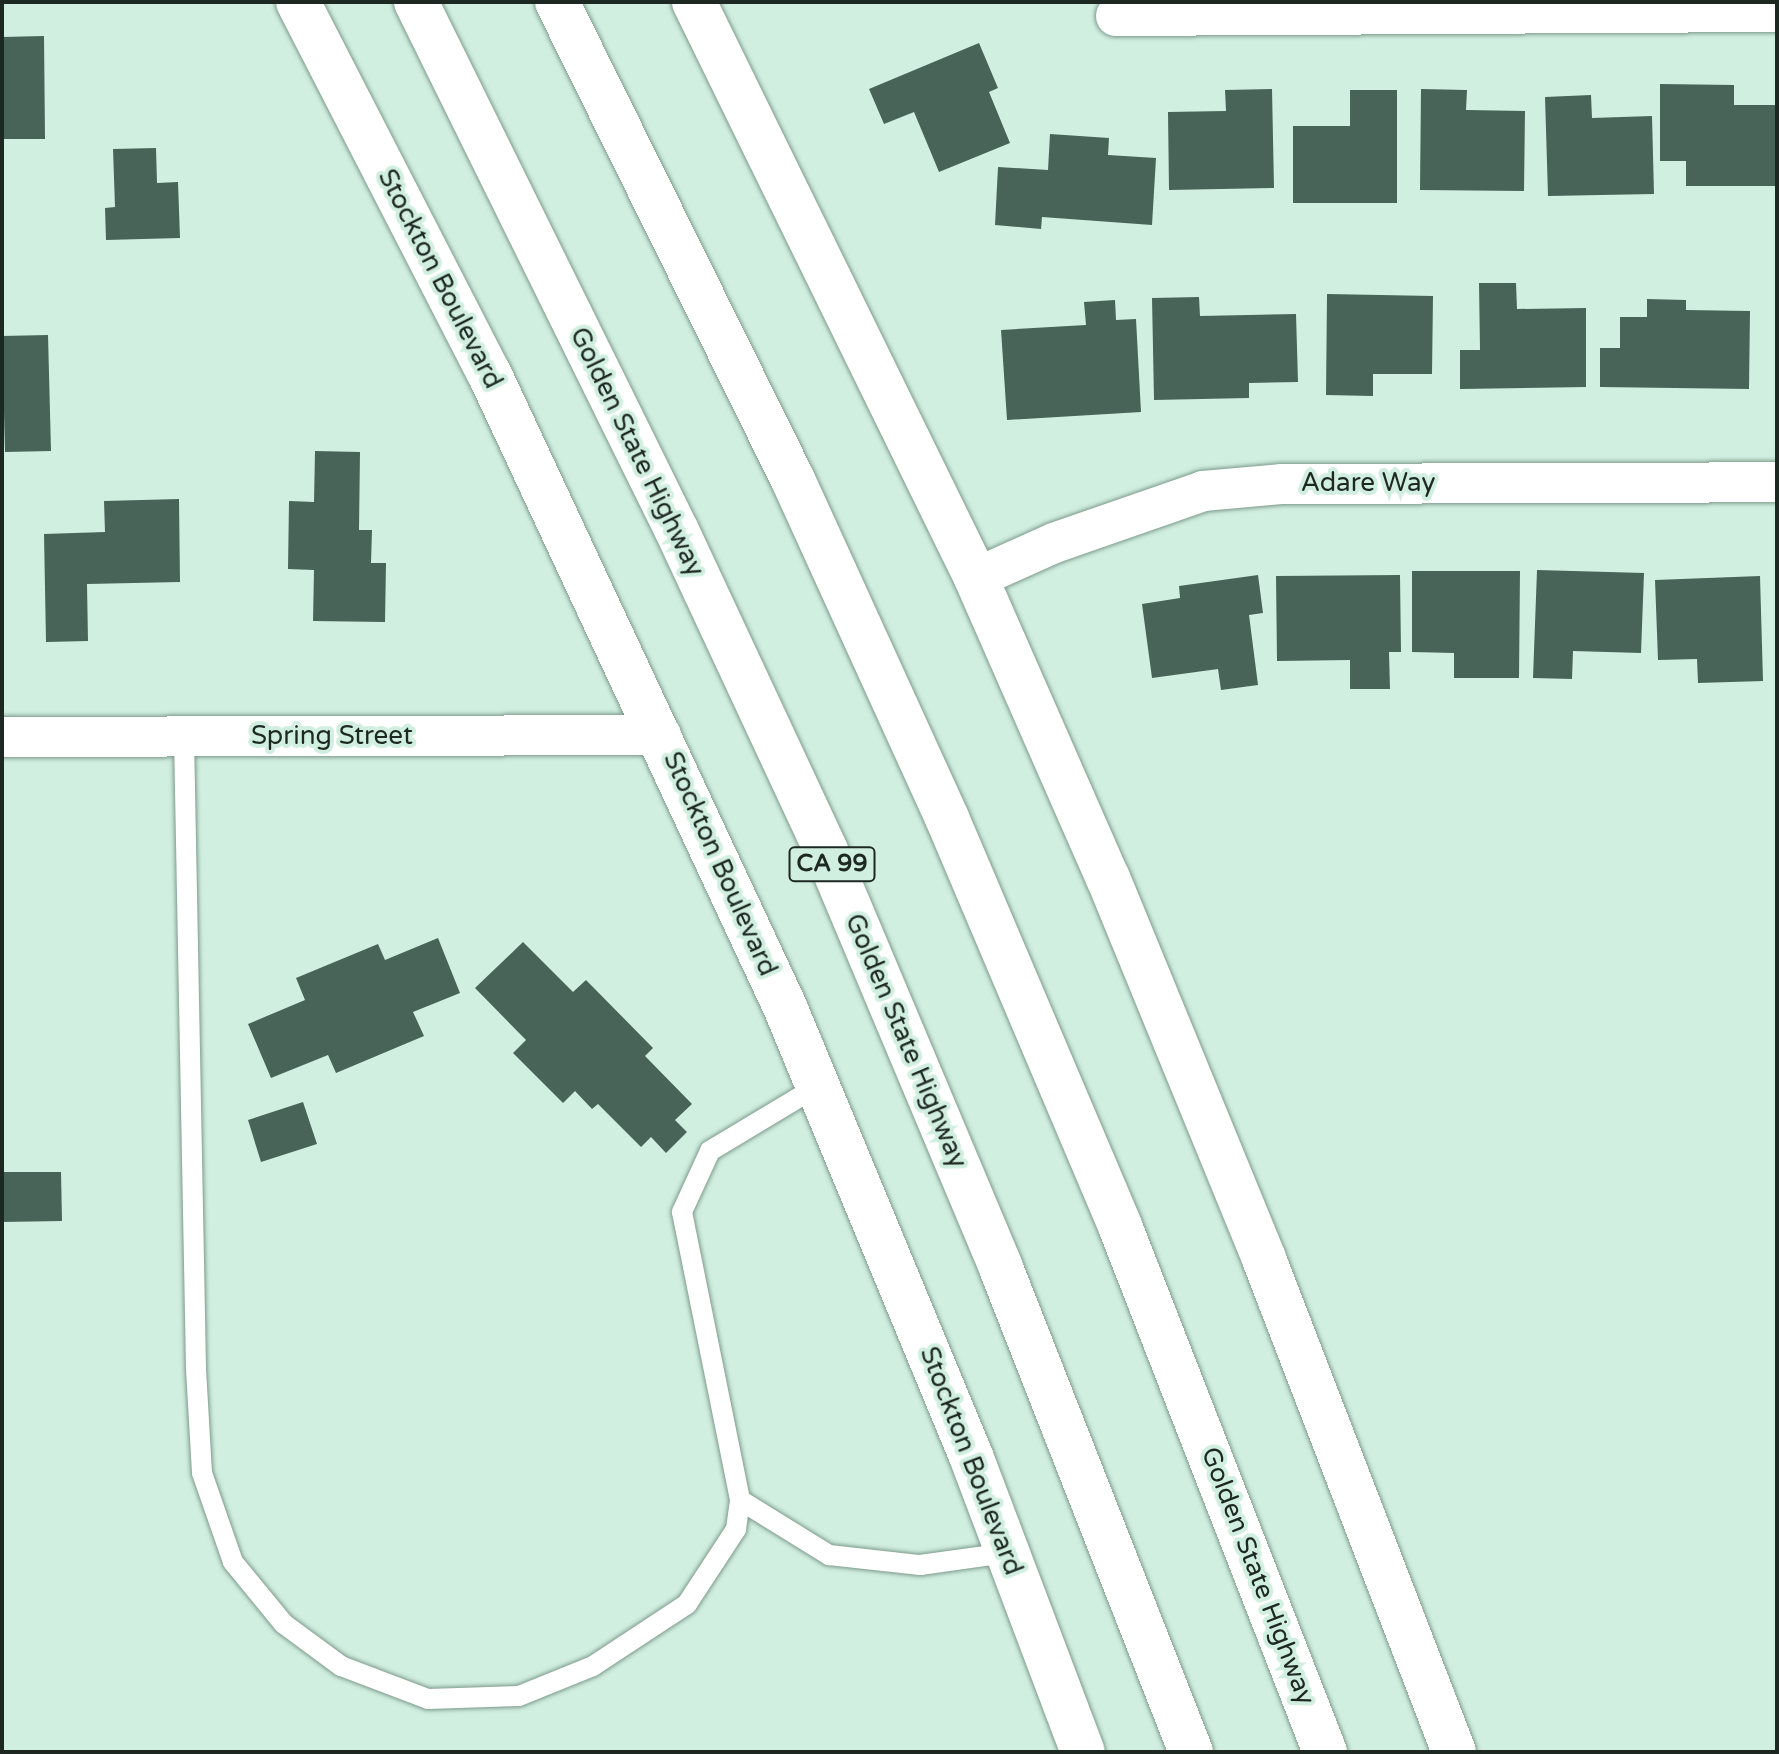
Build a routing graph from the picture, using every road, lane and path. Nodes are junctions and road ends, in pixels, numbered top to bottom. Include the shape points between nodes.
1 (298, 2) edge
2 (416, 2) edge
3 (557, 2) edge
4 (694, 2) edge
5 (1777, 12) edge
6 (1116, 16) dead end
7 (1777, 482) edge
8 (976, 578) junction
9 (661, 735) junction
10 (2, 737) edge
11 (184, 737) junction
12 (818, 1086) junction
13 (740, 1500) junction
14 (1007, 1553) junction
15 (1083, 1752) edge
16 (1191, 1752) edge
17 (1325, 1752) edge
18 (1454, 1752) edge

1 - 9 main road, Stockton Boulevard via 489,373
2 - 16 main road, Golden State Highway / CA 99 via 677,531 826,851 1001,1268
3 - 17 main road, Golden State Highway via 793,480 947,818 1120,1226
4 - 8 main road
5 - 6 street
7 - 8 street, Adare Way via 1281,484 1203,491 1054,543
8 - 18 main road via 1108,878 1264,1259
9 - 11 street, Spring Street
9 - 12 main road, Stockton Boulevard
10 - 11 street, Spring Street
11 - 13 lane via 202,1473 233,1562 284,1624 341,1666 428,1699 519,1696 593,1666 687,1604 736,1529
12 - 13 lane via 710,1151 682,1212
12 - 14 main road, Stockton Boulevard
13 - 14 lane via 829,1555 920,1565
14 - 15 main road, Stockton Boulevard

